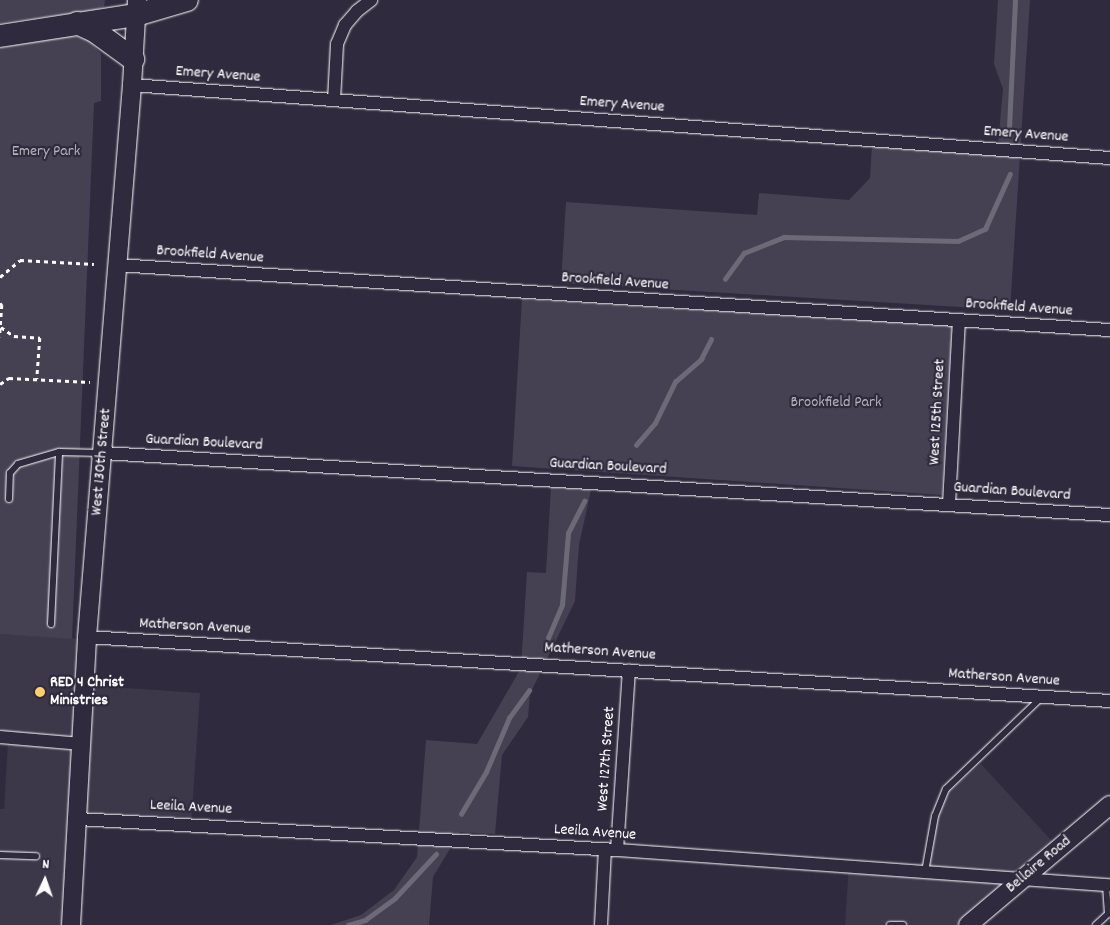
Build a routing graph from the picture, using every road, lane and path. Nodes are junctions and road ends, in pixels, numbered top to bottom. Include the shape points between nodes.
1 (187, 0) edge
2 (371, 0) edge
3 (136, 7) edge
4 (76, 23) junction
5 (0, 36) edge
6 (133, 59) junction
7 (132, 85) junction
8 (334, 100) junction
9 (1110, 158) edge
10 (94, 264) dead end
11 (117, 264) junction
12 (0, 277) edge
13 (0, 303) edge
14 (959, 321) junction
15 (1, 327) edge
16 (1110, 330) edge
17 (0, 338) edge
18 (37, 379) junction
19 (90, 382) dead end
20 (0, 384) edge
21 (59, 452) junction
22 (104, 453) junction
23 (9, 499) dead end
24 (949, 504) junction
25 (1110, 515) edge
26 (50, 624) dead end
27 (87, 637) junction
28 (628, 670) junction
29 (1043, 696) junction
30 (1110, 701) edge
31 (0, 737) edge
32 (82, 744) junction
33 (1110, 805) edge
34 (78, 819) junction
35 (611, 850) junction
36 (0, 855) edge
37 (36, 856) dead end
38 (925, 872) junction
39 (1024, 879) junction
40 (1108, 885) edge
41 (71, 925) edge
42 (600, 925) edge
43 (890, 925) edge
44 (903, 925) edge
45 (968, 925) edge
46 (1096, 925) edge

1 - 3 highway
2 - 8 street via 351,18 337,44
3 - 4 highway
3 - 6 main road, West 130th Street
4 - 5 highway
4 - 6 highway via 96,32
6 - 7 main road, West 130th Street
7 - 8 street, Emery Avenue
7 - 11 main road, West 130th Street
8 - 9 street, Emery Avenue
10 - 12 path via 20,260
11 - 14 street, Brookfield Avenue
11 - 22 main road, West 130th Street
13 - 15 path
14 - 16 street, Brookfield Avenue
14 - 24 street, West 125th Street
15 - 17 path
15 - 18 path via 14,336 40,338
18 - 19 path
18 - 20 path via 9,378
21 - 22 lane
21 - 23 lane via 18,464 10,473
21 - 26 lane
22 - 24 street, Guardian Boulevard
22 - 27 main road, West 130th Street
24 - 25 street, Guardian Boulevard
27 - 28 street, Matherson Avenue
27 - 32 main road, West 130th Street
28 - 29 street, Matherson Avenue
28 - 35 street, West 127th Street
29 - 30 street, Matherson Avenue
29 - 38 lane via 946,789 935,816
31 - 32 street
32 - 34 main road, West 130th Street
33 - 39 main road, Bellaire Road
34 - 35 street, Leeila Avenue
34 - 41 main road, West 130th Street
35 - 38 street, Leeila Avenue
35 - 42 street, West 127th Street
36 - 37 lane
38 - 39 street, Leeila Avenue
39 - 40 street, Leeila Avenue
39 - 45 main road, Bellaire Road
40 - 46 lane via 1108,914
43 - 44 lane

